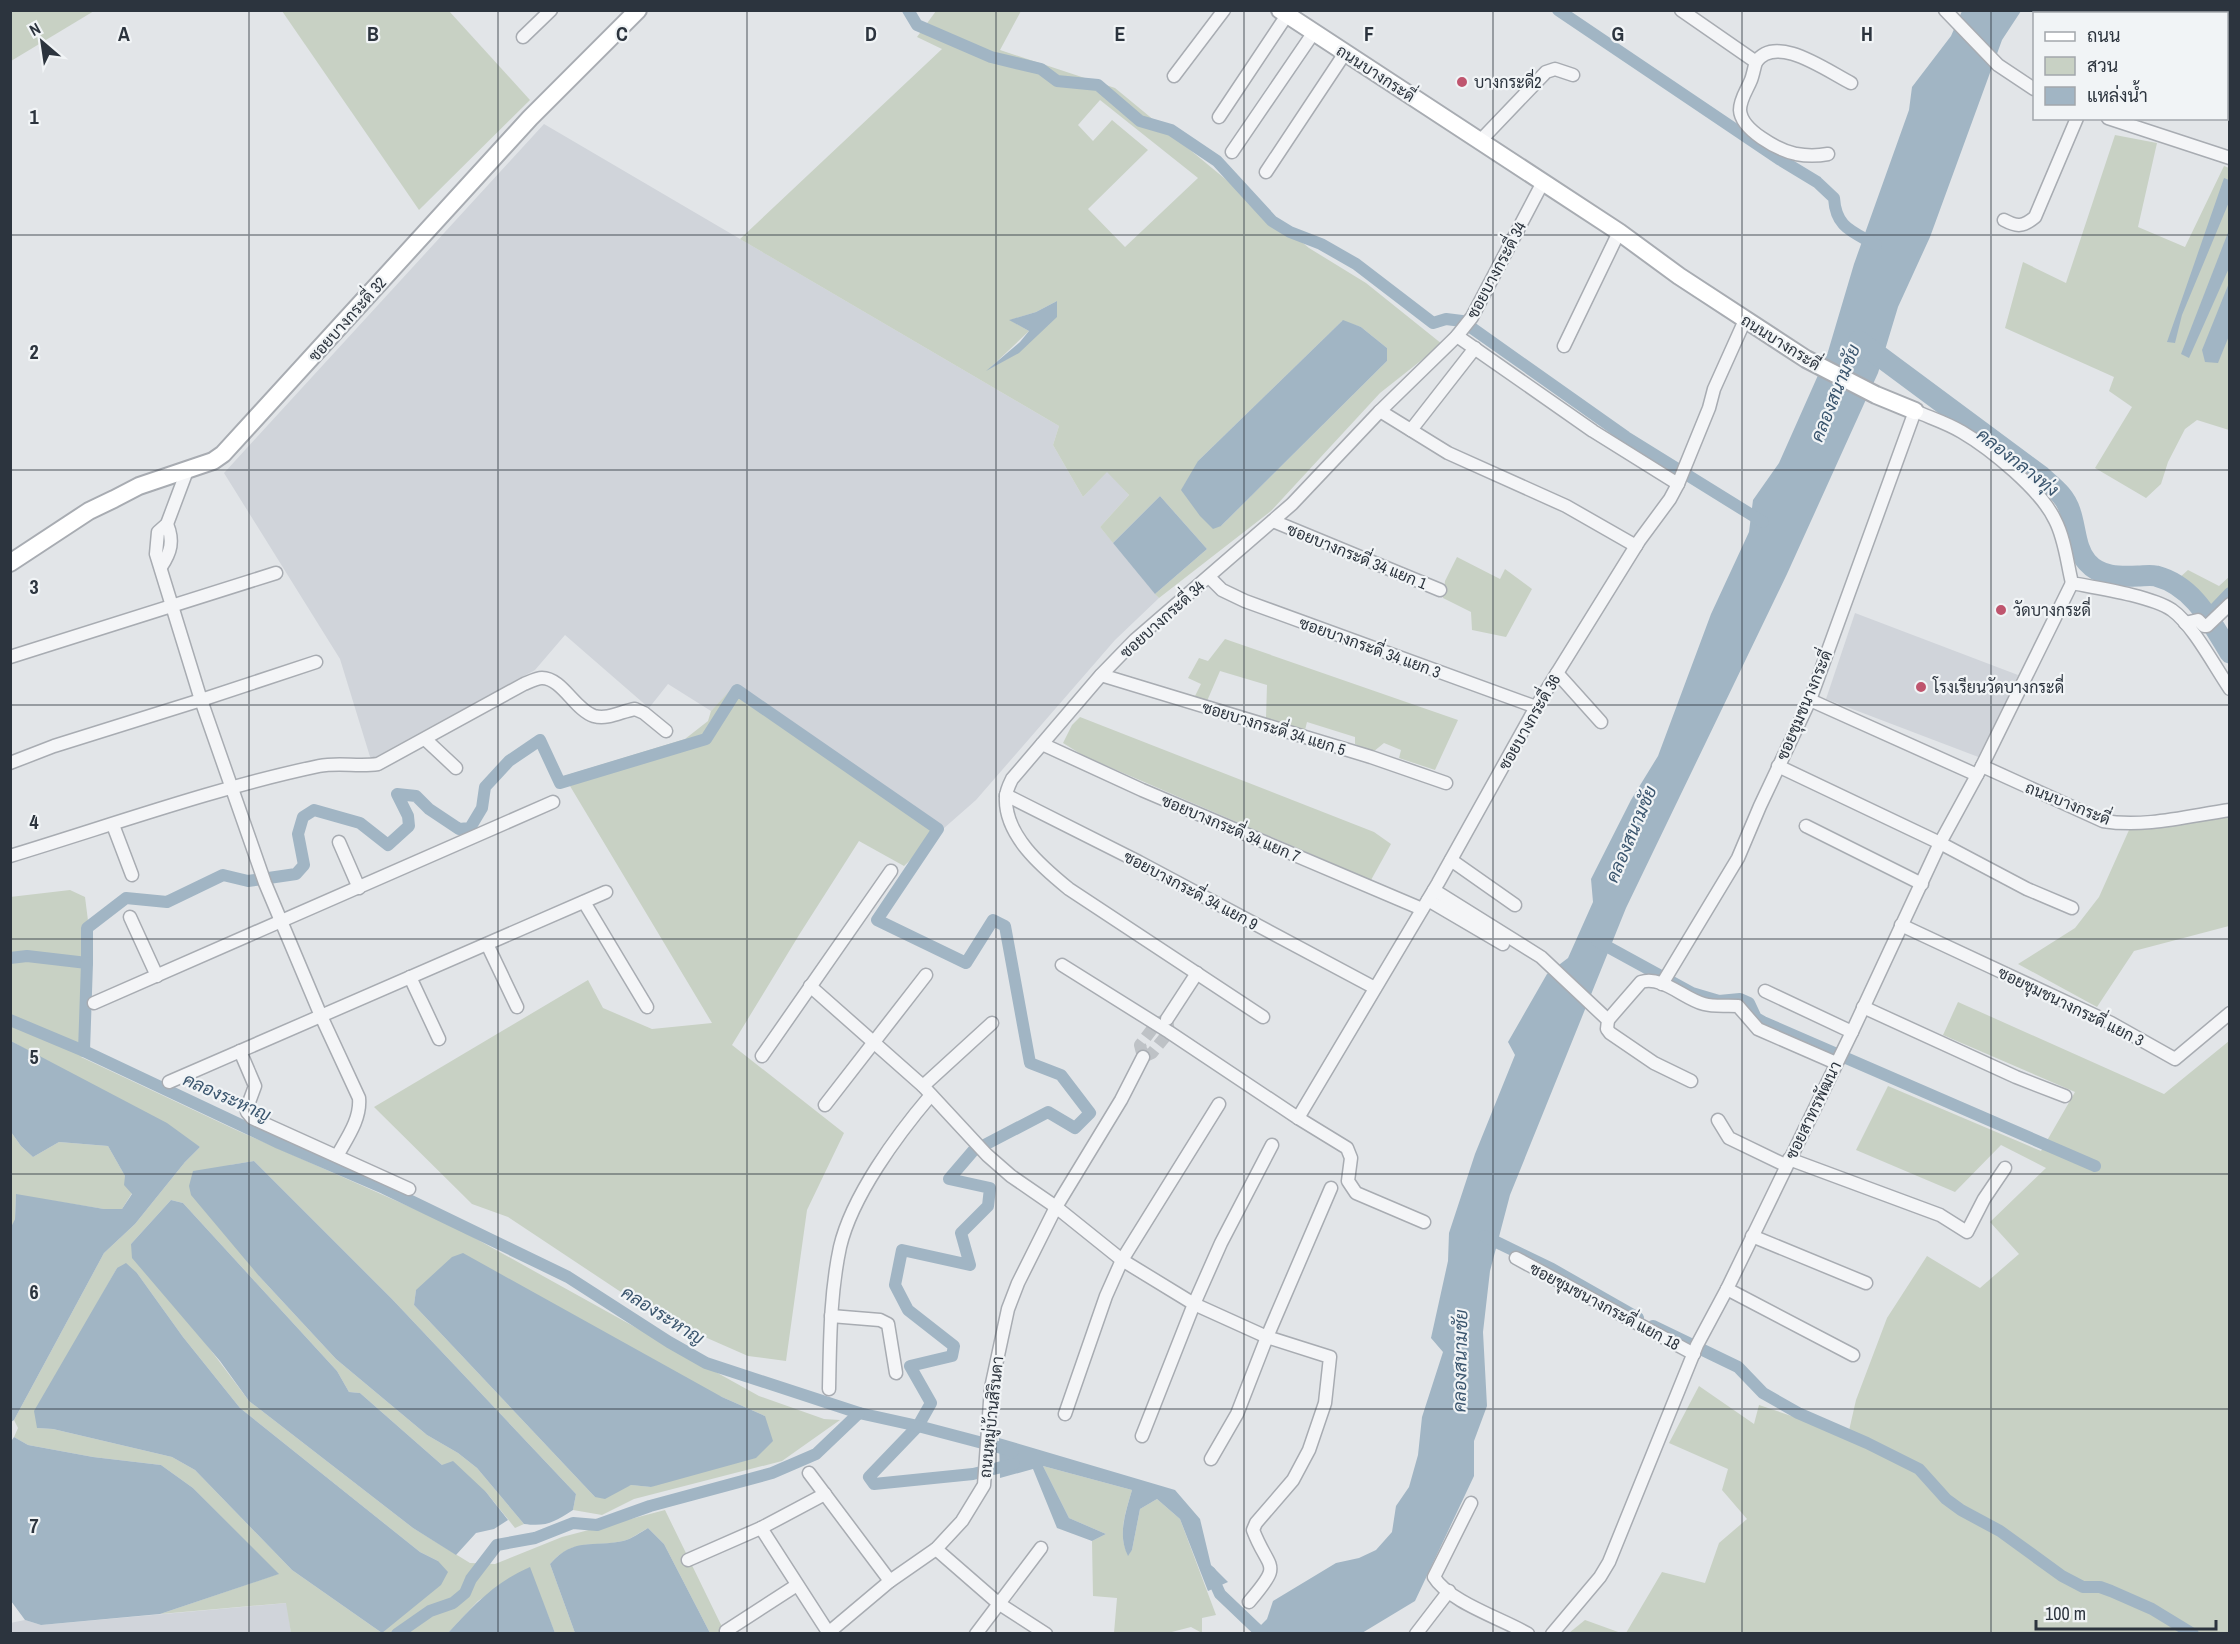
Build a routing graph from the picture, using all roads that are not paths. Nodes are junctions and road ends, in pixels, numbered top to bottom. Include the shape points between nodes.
1 (551, 10) edge
2 (638, 10) edge
3 (1224, 10) edge
4 (1681, 10) edge
5 (1947, 12) edge
6 (1284, 13) edge
7 (1314, 32) junction
8 (523, 37) dead end
9 (1345, 53) junction
10 (1756, 62) junction
11 (1573, 75) dead end
12 (1173, 76) dead end
13 (1851, 83) dead end
14 (2033, 88) edge
15 (1219, 117) dead end
16 (2076, 120) edge
17 (2114, 120) edge
18 (1480, 141) junction
19 (1232, 152) dead end
20 (1828, 154) dead end
21 (2229, 158) edge
22 (1266, 172) dead end
23 (1543, 182) junction
24 (2004, 220) dead end
25 (1618, 232) junction
26 (1745, 320) junction
27 (1464, 327) junction
28 (1564, 346) dead end
29 (1475, 348) junction
30 (1380, 411) junction
31 (1915, 411) junction
32 (1410, 430) junction
33 (188, 468) junction
34 (1681, 477) junction
35 (1273, 521) junction
36 (1636, 546) junction
37 (10, 563) edge
38 (276, 573) dead end
39 (1209, 577) junction
40 (2072, 583) junction
41 (1440, 590) dead end
42 (2229, 604) edge
43 (172, 605) junction
44 (2185, 623) junction
45 (10, 657) edge
46 (316, 662) dead end
47 (1557, 673) junction
48 (1101, 675) junction
49 (2229, 689) edge
50 (201, 700) junction
51 (1810, 700) junction
52 (1536, 707) junction
53 (1601, 722) dead end
54 (666, 731) dead end
55 (425, 739) junction
56 (1042, 744) junction
57 (10, 763) edge
58 (1778, 766) junction
59 (456, 768) dead end
60 (1979, 770) junction
61 (1446, 783) dead end
62 (232, 788) junction
63 (1006, 795) junction
64 (553, 802) dead end
65 (2229, 810) edge
66 (113, 825) junction
67 (1806, 826) dead end
68 (339, 842) dead end
69 (1940, 843) junction
70 (10, 856) edge
71 (1451, 861) junction
72 (891, 871) dead end
73 (132, 875) dead end
74 (1922, 884) junction
75 (359, 888) junction
76 (606, 892) dead end
77 (1428, 900) junction
78 (584, 902) junction
79 (1515, 905) dead end
80 (2072, 908) dead end
81 (130, 917) dead end
82 (280, 923) junction
83 (1901, 925) junction
84 (487, 944) junction
85 (1503, 944) dead end
86 (1062, 965) dead end
87 (1197, 973) junction
88 (927, 975) dead end
89 (157, 976) junction
90 (410, 977) junction
91 (1664, 981) junction
92 (810, 986) junction
93 (1375, 988) junction
94 (1765, 991) dead end
95 (94, 1003) dead end
96 (517, 1007) dead end
97 (647, 1007) dead end
98 (1863, 1007) junction
99 (2229, 1013) edge
100 (321, 1016) junction
101 (1263, 1017) dead end
102 (1167, 1019) tunnel mouth
103 (1608, 1020) junction
104 (992, 1023) dead end
105 (1852, 1032) junction
106 (439, 1039) dead end
107 (874, 1041) junction
108 (240, 1051) junction
109 (762, 1056) dead end
110 (1143, 1058) dead end
111 (1839, 1059) junction
112 (1690, 1081) dead end
113 (169, 1082) dead end
114 (927, 1091) junction
115 (2065, 1096) dead end
116 (1219, 1104) dead end
117 (825, 1105) dead end
118 (1298, 1118) junction
119 (1718, 1120) dead end
120 (1272, 1145) dead end
121 (337, 1156) junction
122 (1787, 1162) junction
123 (2005, 1168) dead end
124 (1331, 1188) dead end
125 (409, 1189) dead end
126 (1056, 1208) junction
127 (1424, 1222) dead end
128 (1752, 1236) junction
129 (1516, 1258) dead end
130 (1122, 1260) junction
131 (1866, 1283) dead end
132 (1727, 1289) junction
133 (1194, 1304) junction
134 (831, 1316) junction
135 (1267, 1337) junction
136 (1695, 1350) junction
137 (1852, 1354) dead end
138 (896, 1373) dead end
139 (829, 1389) dead end
140 (1065, 1414) dead end
141 (1142, 1436) dead end
142 (1211, 1459) dead end
143 (809, 1473) dead end
144 (825, 1494) junction
145 (1471, 1503) dead end
146 (761, 1528) junction
147 (1041, 1548) dead end
148 (936, 1549) junction
149 (688, 1560) dead end
150 (890, 1581) junction
151 (797, 1585) junction
152 (1449, 1591) junction
153 (1249, 1602) dead end
154 (998, 1603) junction
155 (726, 1631) dead end
156 (828, 1633) edge
157 (976, 1634) edge
158 (1046, 1634) edge
159 (1416, 1634) edge
160 (1528, 1634) edge
161 (1552, 1634) edge

1 - 8 street
2 - 33 street, ซอยบางกระดี่ 32 via 530,118 238,440 213,461
3 - 12 street
4 - 10 street
5 - 14 street via 1998,65
6 - 7 street, ถนนบางกระดี่
6 - 15 street
7 - 9 street, ถนนบางกระดี่
7 - 19 street
9 - 18 street, ถนนบางกระดี่
9 - 22 street
10 - 13 street via 1768,51 1783,51
10 - 20 street via 1740,108 1746,126 1792,153
11 - 18 street via 1554,69 1546,72
16 - 24 street via 2035,217 2016,226
17 - 21 street
18 - 23 street, ถนนบางกระดี่
23 - 25 street, ถนนบางกระดี่
23 - 27 street, ซอยบางกระดี่ 34
25 - 26 street, ถนนบางกระดี่
25 - 28 street
26 - 31 street, ถนนบางกระดี่ via 1806,359
26 - 34 street, ซอยบางกระดี่ 36
27 - 29 street
27 - 30 street, ซอยบางกระดี่ 34
29 - 32 street
29 - 34 street via 1593,431
30 - 32 street
30 - 35 street, ซอยบางกระดี่ 34
31 - 40 street, ถนนบางกระดี่ via 1962,432 2030,486 2054,518
31 - 51 street, ซอยชุมชนางกระดี่
32 - 36 street via 1448,453 1566,506
33 - 37 street, ซอยบางกระดี่ 32 via 139,486 89,511
33 - 43 street via 167,524 158,532 156,554
34 - 36 street, ซอยบางกระดี่ 36
35 - 39 street, ซอยบางกระดี่ 34
35 - 41 street, ซอยบางกระดี่ 34 แยก 1
36 - 47 street, ซอยบางกระดี่ 36
38 - 43 street
39 - 48 street, ซอยบางกระดี่ 34 via 1135,640
39 - 52 street, ซอยบางกระดี่ 34 แยก 3 via 1222,590 1245,601
40 - 44 street via 2153,602 2171,610
40 - 60 street, ซอยสาทรพัฒนา
42 - 44 street via 2204,626 2198,620
43 - 45 street
43 - 50 street
44 - 49 street
46 - 50 street
47 - 52 street, ซอยบางกระดี่ 36
47 - 53 street
48 - 56 street, ซอยบางกระดี่ 34
48 - 61 street, ซอยบางกระดี่ 34 แยก 5
50 - 57 street
50 - 62 street
51 - 58 street, ซอยชุมชนางกระดี่
51 - 60 street, ถนนบางกระดี่
52 - 71 street, ซอยบางกระดี่ 36
54 - 55 street via 635,709 593,716 553,681 542,678 524,684
55 - 59 street
55 - 62 street via 378,764 321,766
56 - 63 street, ซอยบางกระดี่ 34 via 1012,779
56 - 77 street, ซอยบางกระดี่ 34 แยก 7 via 1142,790
58 - 69 street
58 - 91 street, ซอยชุมชนางกระดี่ via 1738,858
60 - 65 street, ถนนบางกระดี่ via 2103,821 2121,824
60 - 69 street, ซอยสาทรพัฒนา
62 - 66 street
62 - 82 street
63 - 87 street via 1007,810 1021,841 1053,876
63 - 93 street, ซอยบางกระดี่ 34 แยก 9
64 - 75 street
66 - 70 street
66 - 73 street
67 - 74 street
68 - 75 street
69 - 74 street, ซอยสาทรพัฒนา
69 - 80 street
71 - 77 street, ซอยบางกระดี่ 36
71 - 79 street
72 - 92 street
74 - 83 street, ซอยสาทรพัฒนา
75 - 82 street
76 - 78 street
77 - 85 street
77 - 93 street, ซอยบางกระดี่ 36
77 - 103 street via 1550,964
78 - 84 street
78 - 97 street
81 - 89 street
82 - 89 street
82 - 100 street
83 - 98 street, ซอยสาทรพัฒนา
83 - 99 street, ซอยชุมชนางกระดี่ แยก 3 via 2110,1023 2175,1059
84 - 90 street
84 - 96 street
86 - 118 street
87 - 101 street
87 - 102 street
88 - 107 street
89 - 95 street
90 - 100 street
90 - 106 street
91 - 103 street via 1641,982
91 - 111 street via 1702,1003 1738,1006 1758,1029
92 - 107 street
92 - 109 street
93 - 118 street, ซอยบางกระดี่ 36
94 - 105 street
98 - 105 street, ซอยสาทรพัฒนา
98 - 115 street
100 - 108 street
100 - 121 street via 359,1098 357,1119
103 - 112 street via 1610,1033 1654,1063
104 - 114 street
105 - 111 street, ซอยสาทรพัฒนา
107 - 114 street
107 - 117 street
108 - 113 street
108 - 121 street via 255,1086 247,1112 252,1119
110 - 126 street, ถนนหมู่บ้านสิรินดา
111 - 122 street, ซอยสาทรพัฒนา
114 - 126 street via 987,1155
114 - 134 street via 849,1218 840,1247
116 - 130 street
118 - 127 street via 1350,1152 1347,1180 1356,1193
119 - 122 street via 1729,1138
120 - 133 street
121 - 125 street
122 - 123 street via 1940,1215 1967,1232 1983,1199
122 - 128 street, ซอยสาทรพัฒนา
124 - 135 street
126 - 130 street
126 - 148 street, ถนนหมู่บ้านสิรินดา via 1008,1309 991,1389 984,1485 962,1521
128 - 131 street
128 - 132 street, ซอยสาทรพัฒนา
129 - 136 street, ซอยชุมชนางกระดี่ แยก 18
130 - 133 street
130 - 140 street
132 - 136 street, ซอยสาทรพัฒนา
132 - 137 street
133 - 135 street
133 - 141 street
134 - 138 street via 888,1324
134 - 139 street
135 - 142 street via 1237,1414
135 - 153 street via 1330,1357 1325,1403 1309,1450 1293,1480 1253,1530 1272,1567 1270,1576
136 - 161 street, ซอยสาทรพัฒนา via 1609,1562
143 - 144 street
144 - 146 street
144 - 150 street
145 - 152 street via 1434,1577
146 - 149 street
146 - 151 street
147 - 154 street
148 - 150 street, ถนนหมู่บ้านสิรินดา
148 - 154 street
150 - 156 street, ถนนหมู่บ้านสิรินดา
151 - 155 street
151 - 156 street
152 - 159 street
152 - 160 street via 1483,1613
154 - 157 street
154 - 158 street

